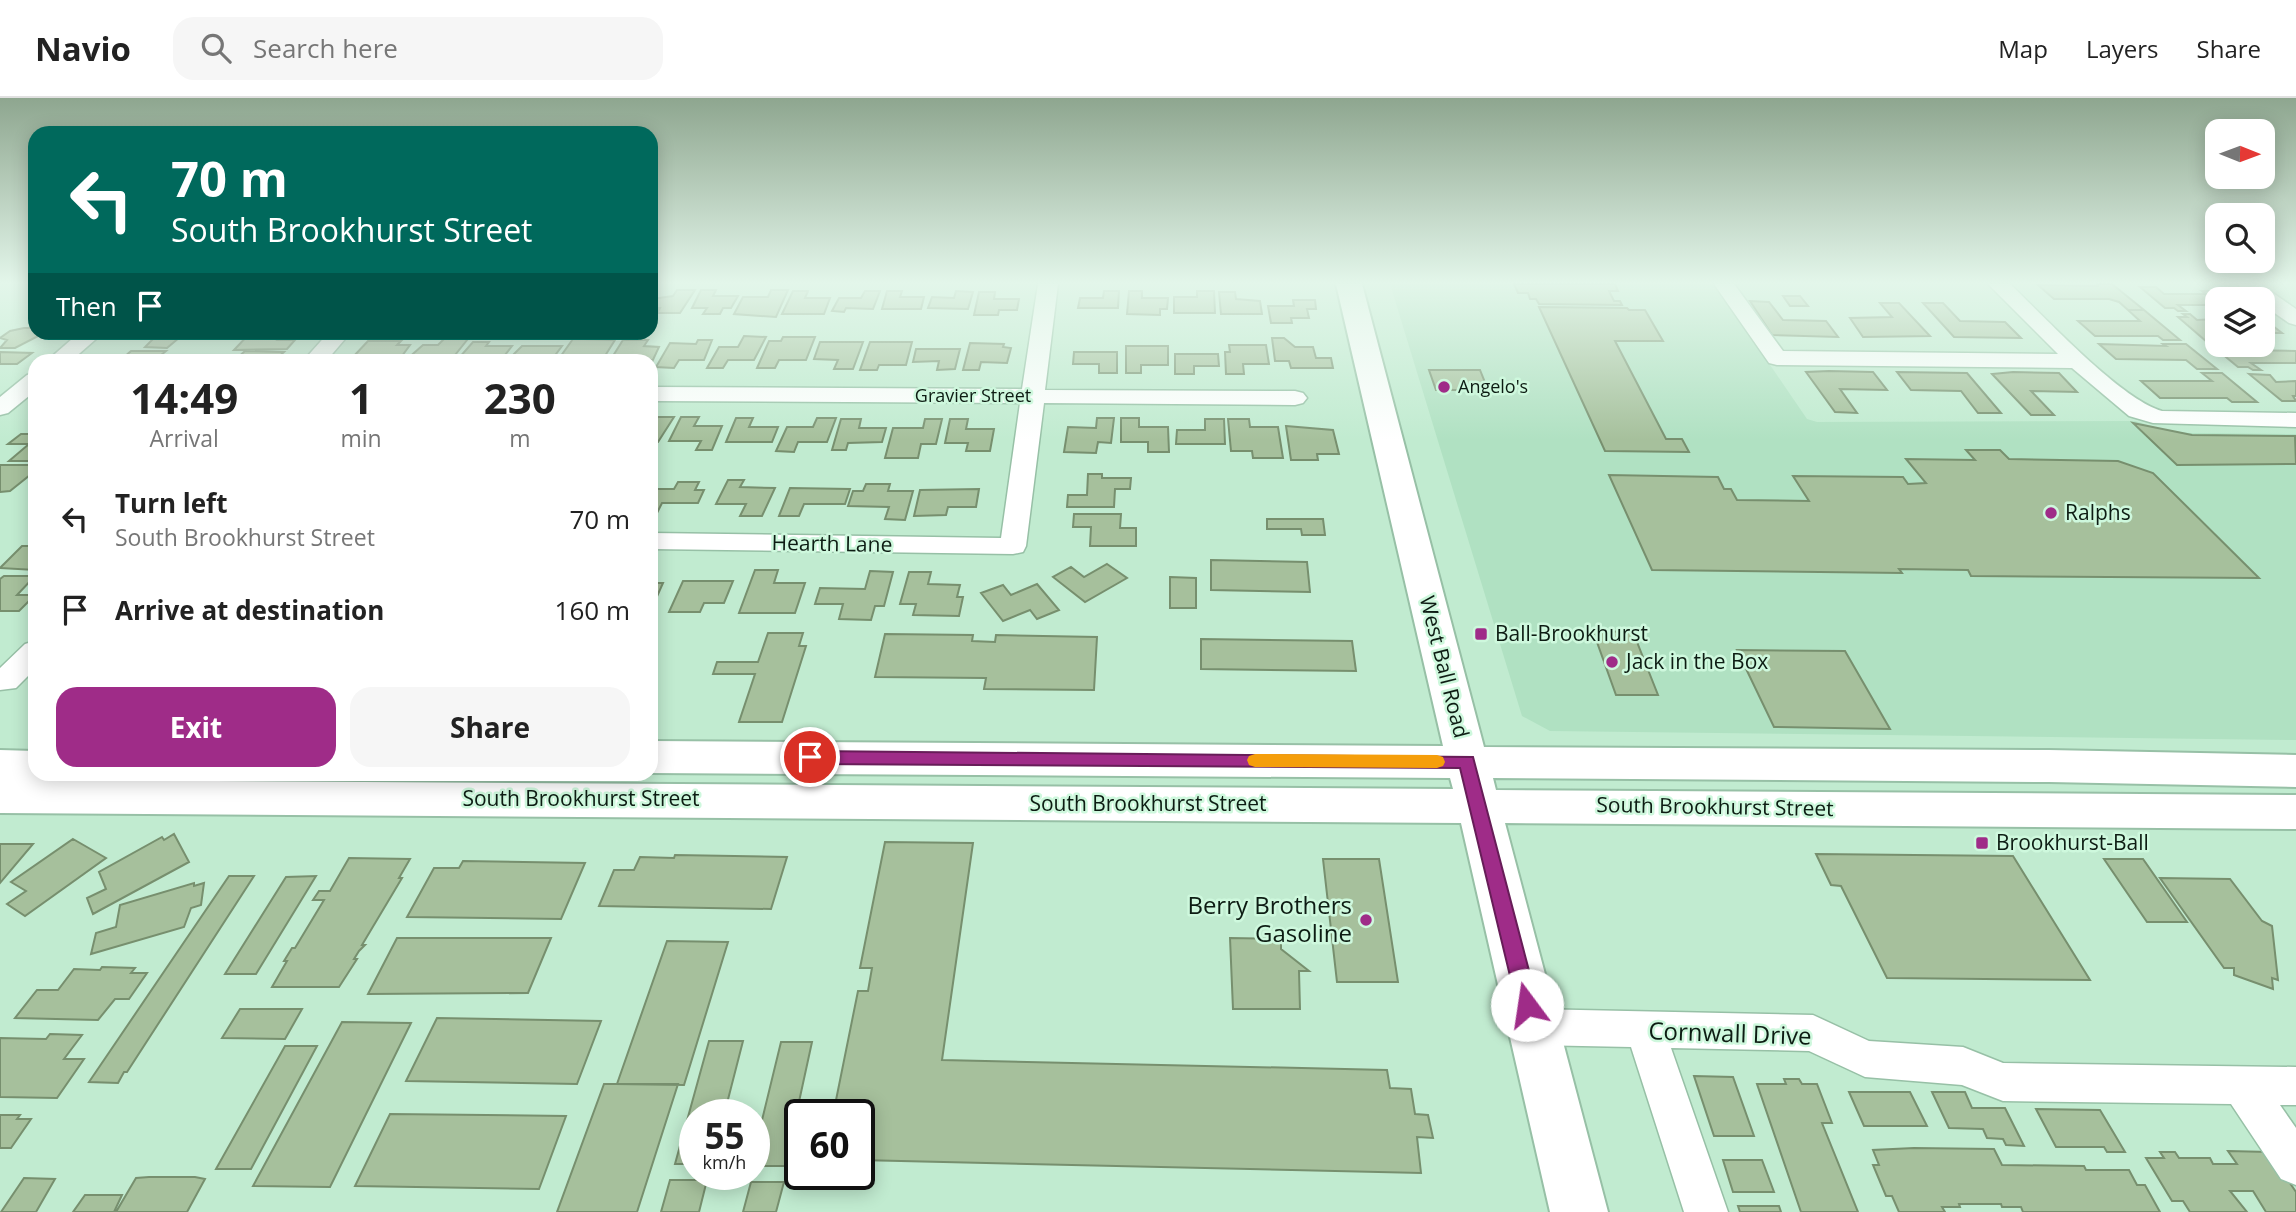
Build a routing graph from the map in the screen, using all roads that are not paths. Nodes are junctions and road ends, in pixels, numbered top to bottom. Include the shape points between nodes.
1 (1041, 336) edge
2 (1362, 336) edge
3 (1761, 336) edge
4 (2052, 336) edge
5 (84, 340) edge
6 (334, 340) edge
7 (66, 354) edge
8 (321, 354) edge
9 (2078, 361) junction
10 (28, 386) edge
11 (658, 394) edge
12 (1033, 396) junction
13 (1296, 398) dead end
14 (0, 408) edge
15 (2296, 420) edge
16 (658, 541) edge
17 (28, 658) edge
18 (5, 681) dead end
19 (0, 754) edge
20 (28, 754) edge
21 (658, 757) edge
22 (0, 766) edge
23 (28, 767) edge
24 (2296, 771) edge
25 (397, 781) edge
26 (1472, 783) junction
27 (0, 796) edge
28 (347, 798) junction
29 (2296, 813) edge
30 (1533, 1027) junction
31 (1646, 1031) junction
32 (2242, 1085) junction
33 (2296, 1086) edge
34 (2296, 1164) edge
35 (1579, 1212) edge
36 (1706, 1212) edge

1 - 12 street
2 - 26 main road, West Ball Road
3 - 9 street via 1777,359
4 - 9 street
5 - 7 street
6 - 8 street
9 - 15 street via 2137,411 2161,418
10 - 14 street
11 - 12 street, Gravier Street
12 - 13 street, Gravier Street
12 - 16 street, Hearth Lane via 1013,546
17 - 18 street
19 - 20 main road
21 - 26 main road, South Brookhurst Street
22 - 23 main road
24 - 26 main road, South Brookhurst Street via 2037,766
25 - 28 main road
26 - 28 main road, South Brookhurst Street
26 - 29 main road, South Brookhurst Street
26 - 30 main road, West Ball Road
27 - 28 main road, South Brookhurst Street
30 - 31 street, Cornwall Drive
30 - 35 main road, West Ball Road
31 - 32 street, Cornwall Drive via 1813,1033 1865,1059 1963,1066 2003,1082
31 - 36 street
32 - 33 street, Cornwall Drive
32 - 34 street

